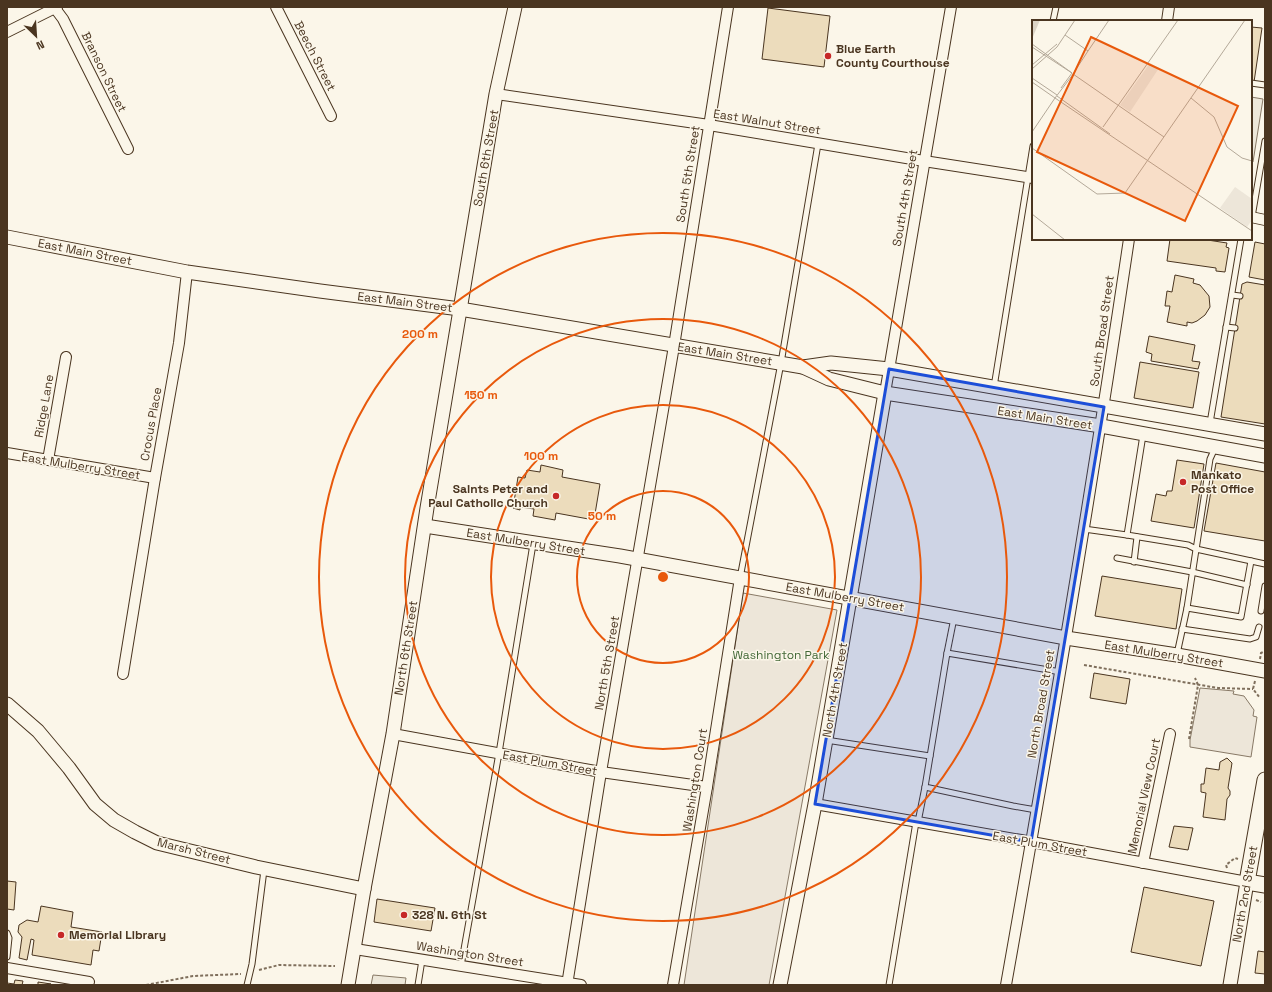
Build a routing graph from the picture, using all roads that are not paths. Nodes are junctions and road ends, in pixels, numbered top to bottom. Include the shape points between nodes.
1 (55, 7) edge
2 (276, 7) edge
3 (515, 7) edge
4 (728, 7) edge
5 (951, 7) edge
6 (1056, 7) edge
7 (1169, 7) edge
8 (1053, 20) edge
9 (1167, 20) edge
10 (7, 32) edge
11 (1252, 83) edge
12 (1265, 85) edge
13 (496, 94) junction
14 (331, 116) dead end
15 (708, 125) junction
16 (1265, 141) edge
17 (818, 144) junction
18 (128, 150) dead end
19 (1032, 156) edge
20 (924, 161) junction
21 (1030, 177) edge
22 (1252, 212) edge
23 (1252, 217) edge
24 (1265, 220) edge
25 (7, 237) edge
26 (1129, 240) edge
27 (1241, 240) edge
28 (187, 272) junction
29 (1232, 295) junction
30 (1240, 296) dead end
31 (460, 309) junction
32 (1226, 327) junction
33 (1235, 328) dead end
34 (674, 346) junction
35 (66, 357) dead end
36 (781, 363) junction
37 (803, 367) junction
38 (889, 369) junction
39 (994, 387) junction
40 (885, 393) junction
41 (1104, 407) junction
42 (1210, 425) junction
43 (1101, 426) junction
44 (1144, 434) junction
45 (1265, 434) edge
46 (1215, 447) junction
47 (7, 453) edge
48 (1265, 456) edge
49 (48, 460) junction
50 (155, 478) junction
51 (425, 526) junction
52 (1084, 529) junction
53 (1127, 535) junction
54 (1137, 537) junction
55 (533, 543) junction
56 (1196, 549) junction
57 (1117, 558) dead end
58 (638, 560) junction
59 (1251, 561) junction
60 (1134, 562) junction
61 (1265, 564) edge
62 (1192, 572) junction
63 (740, 578) junction
64 (1246, 585) junction
65 (1265, 586) edge
66 (851, 598) junction
67 (1186, 608) junction
68 (1261, 611) dead end
69 (954, 617) junction
70 (1260, 627) dead end
71 (1182, 628) junction
72 (1066, 638) junction
73 (947, 653) junction
74 (1177, 655) junction
75 (1265, 671) edge
76 (1061, 672) junction
77 (123, 674) dead end
78 (7, 704) edge
79 (393, 734) junction
80 (1170, 734) dead end
81 (826, 740) junction
82 (499, 753) junction
83 (930, 756) junction
84 (601, 772) junction
85 (925, 787) junction
86 (1264, 787) edge
87 (707, 788) junction
88 (815, 804) junction
89 (1036, 810) junction
90 (1265, 818) edge
91 (917, 822) junction
92 (1031, 842) junction
93 (1143, 863) junction
94 (264, 869) junction
95 (1247, 882) junction
96 (1265, 885) edge
97 (364, 890) junction
98 (7, 933) edge
99 (355, 949) junction
100 (7, 957) edge
101 (422, 960) junction
102 (461, 966) junction
103 (7, 968) edge
104 (89, 982) dead end
105 (567, 984) edge
106 (247, 985) edge
107 (348, 985) edge
108 (418, 985) edge
109 (580, 985) edge
110 (673, 985) edge
111 (780, 985) edge
112 (889, 985) edge
113 (1006, 985) edge
114 (1230, 985) edge

1 - 10 street
1 - 18 street, Branson Street
2 - 14 street, Beech Street
3 - 13 street, South 6th Street
4 - 15 street, South 5th Street
5 - 20 street, South 4th Street
6 - 8 lane
7 - 9 street
11 - 12 lane
13 - 15 street, East Walnut Street
13 - 31 street, South 6th Street
15 - 17 street, East Walnut Street
15 - 34 street, South 5th Street
16 - 22 lane
17 - 20 street, East Walnut Street
17 - 36 lane
19 - 21 lane
20 - 21 street, East Walnut Street
20 - 38 street, South 4th Street
21 - 39 lane
23 - 24 street
25 - 28 street, East Main Street
26 - 41 street, South Broad Street
27 - 29 lane
28 - 31 street, East Main Street
28 - 50 street, Crocus Place via 179,343
29 - 30 lane
29 - 32 lane
31 - 34 street, East Main Street
31 - 51 street, North 6th Street
32 - 33 lane
32 - 42 lane
34 - 36 street, East Main Street
34 - 58 street, North 5th Street
35 - 49 street, Ridge Lane
36 - 37 street, East Main Street
36 - 63 lane
37 - 38 street, East Main Street via 831,363
37 - 40 street, East Main Street via 828,379
38 - 39 street, East Main Street
38 - 40 street, South 4th Street
39 - 41 street, East Main Street
40 - 43 street, East Main Street
40 - 66 street, North 4th Street
41 - 42 street, East Main Street
41 - 43 street, South Broad Street
42 - 45 street, East Main Street
43 - 44 street, East Main Street
43 - 52 street, North Broad Street
44 - 46 street, East Main Street
44 - 53 lane
46 - 48 street, East Main Street
46 - 56 lane via 1210,458
47 - 49 street, East Mulberry Street
49 - 50 street, East Mulberry Street
50 - 77 street, Crocus Place
51 - 55 street, East Mulberry Street
51 - 79 street, North 6th Street
52 - 53 lane
52 - 72 street, North Broad Street
53 - 54 lane
54 - 56 lane via 1188,545
54 - 60 lane
55 - 58 street, East Mulberry Street
55 - 82 lane
56 - 59 lane
56 - 62 lane
57 - 60 lane
58 - 63 street, East Mulberry Street
58 - 84 street, North 5th Street
59 - 61 lane
59 - 64 lane
60 - 62 lane
62 - 64 lane
62 - 67 lane
63 - 66 street, East Mulberry Street
63 - 87 street, Washington Court
64 - 67 lane via 1241,617
65 - 68 lane
66 - 69 street, East Mulberry Street
66 - 81 street, North 4th Street
67 - 71 lane
69 - 72 street, East Mulberry Street
69 - 73 lane
70 - 71 lane via 1256,637 1250,639
71 - 74 lane
72 - 74 street, East Mulberry Street
72 - 76 street, North Broad Street
73 - 76 lane
73 - 83 lane
74 - 75 street, East Mulberry Street
76 - 89 street, North Broad Street
78 - 94 street, Marsh Street via 38,731 95,804 114,820 157,843
79 - 82 street, East Plum Street
79 - 97 street, North 6th Street
80 - 93 street, Memorial View Court
81 - 83 lane
81 - 88 street, North 4th Street
82 - 84 street, East Plum Street
82 - 102 lane
83 - 85 lane
84 - 87 street, East Plum Street
84 - 105 street, North 5th Street
85 - 89 lane
85 - 91 lane
86 - 90 main road
86 - 95 main road, North 2nd Street
87 - 110 street, Washington Court
88 - 91 street, East Plum Street
88 - 111 street, North 4th Street
89 - 92 street, North Broad Street
91 - 92 street, East Plum Street
91 - 112 lane
92 - 93 street, East Plum Street
92 - 113 street, North Broad Street
93 - 95 street, East Plum Street
94 - 97 street, Marsh Street
94 - 106 lane via 251,972
95 - 96 main road, East Plum Street
95 - 114 street, North 2nd Street
97 - 99 street, North 6th Street
98 - 100 lane
99 - 101 street, Washington Street
99 - 107 street, North 6th Street
101 - 102 street, Washington Street
101 - 108 lane
102 - 105 street, Washington Street
103 - 104 street
105 - 109 street, Washington Street

